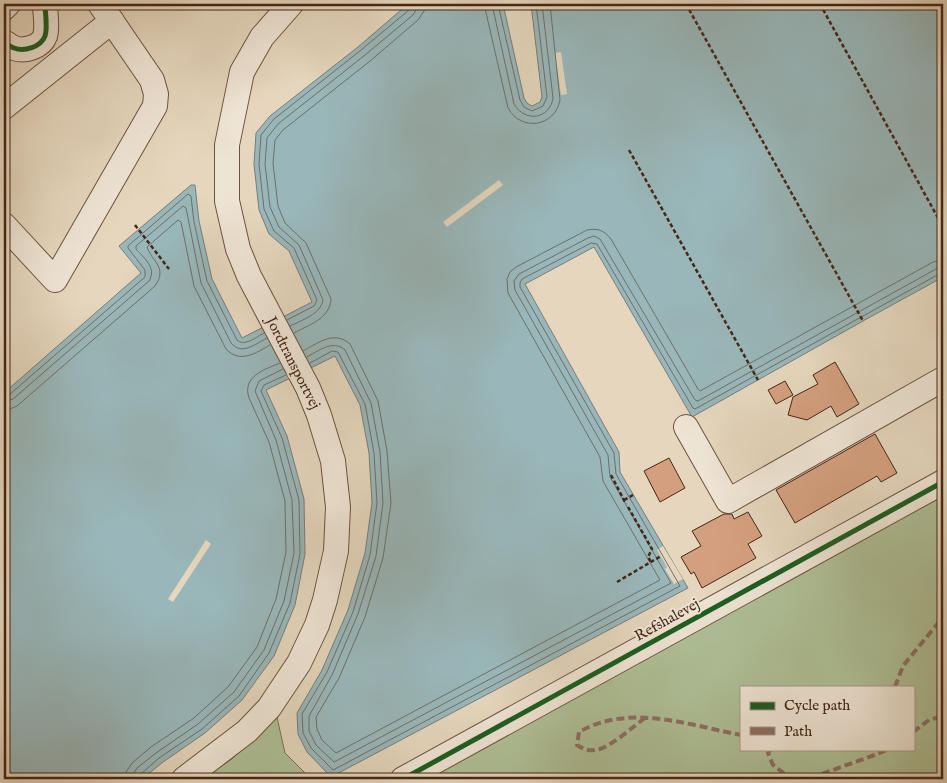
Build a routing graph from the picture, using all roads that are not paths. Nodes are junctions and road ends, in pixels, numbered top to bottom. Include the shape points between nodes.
1 (8, 4) edge
2 (45, 4) edge
3 (291, 4) edge
4 (4, 8) edge
5 (106, 12) edge
6 (4, 42) edge
7 (4, 108) edge
8 (4, 225) edge
9 (943, 379) edge
10 (686, 427) dead end
11 (943, 482) edge
12 (412, 777) edge
13 (184, 779) edge

1 - 4 street
2 - 6 street via 45,35 40,43 23,50
3 - 13 street, Jordtransportvej via 262,37 242,72 227,145 227,201 238,249 249,276 319,415 332,461 338,507 336,551 317,625 300,663 269,708 247,731
5 - 7 street
5 - 8 street via 152,80 155,106 55,280
9 - 10 street via 728,501
11 - 12 street, Refshalevej

